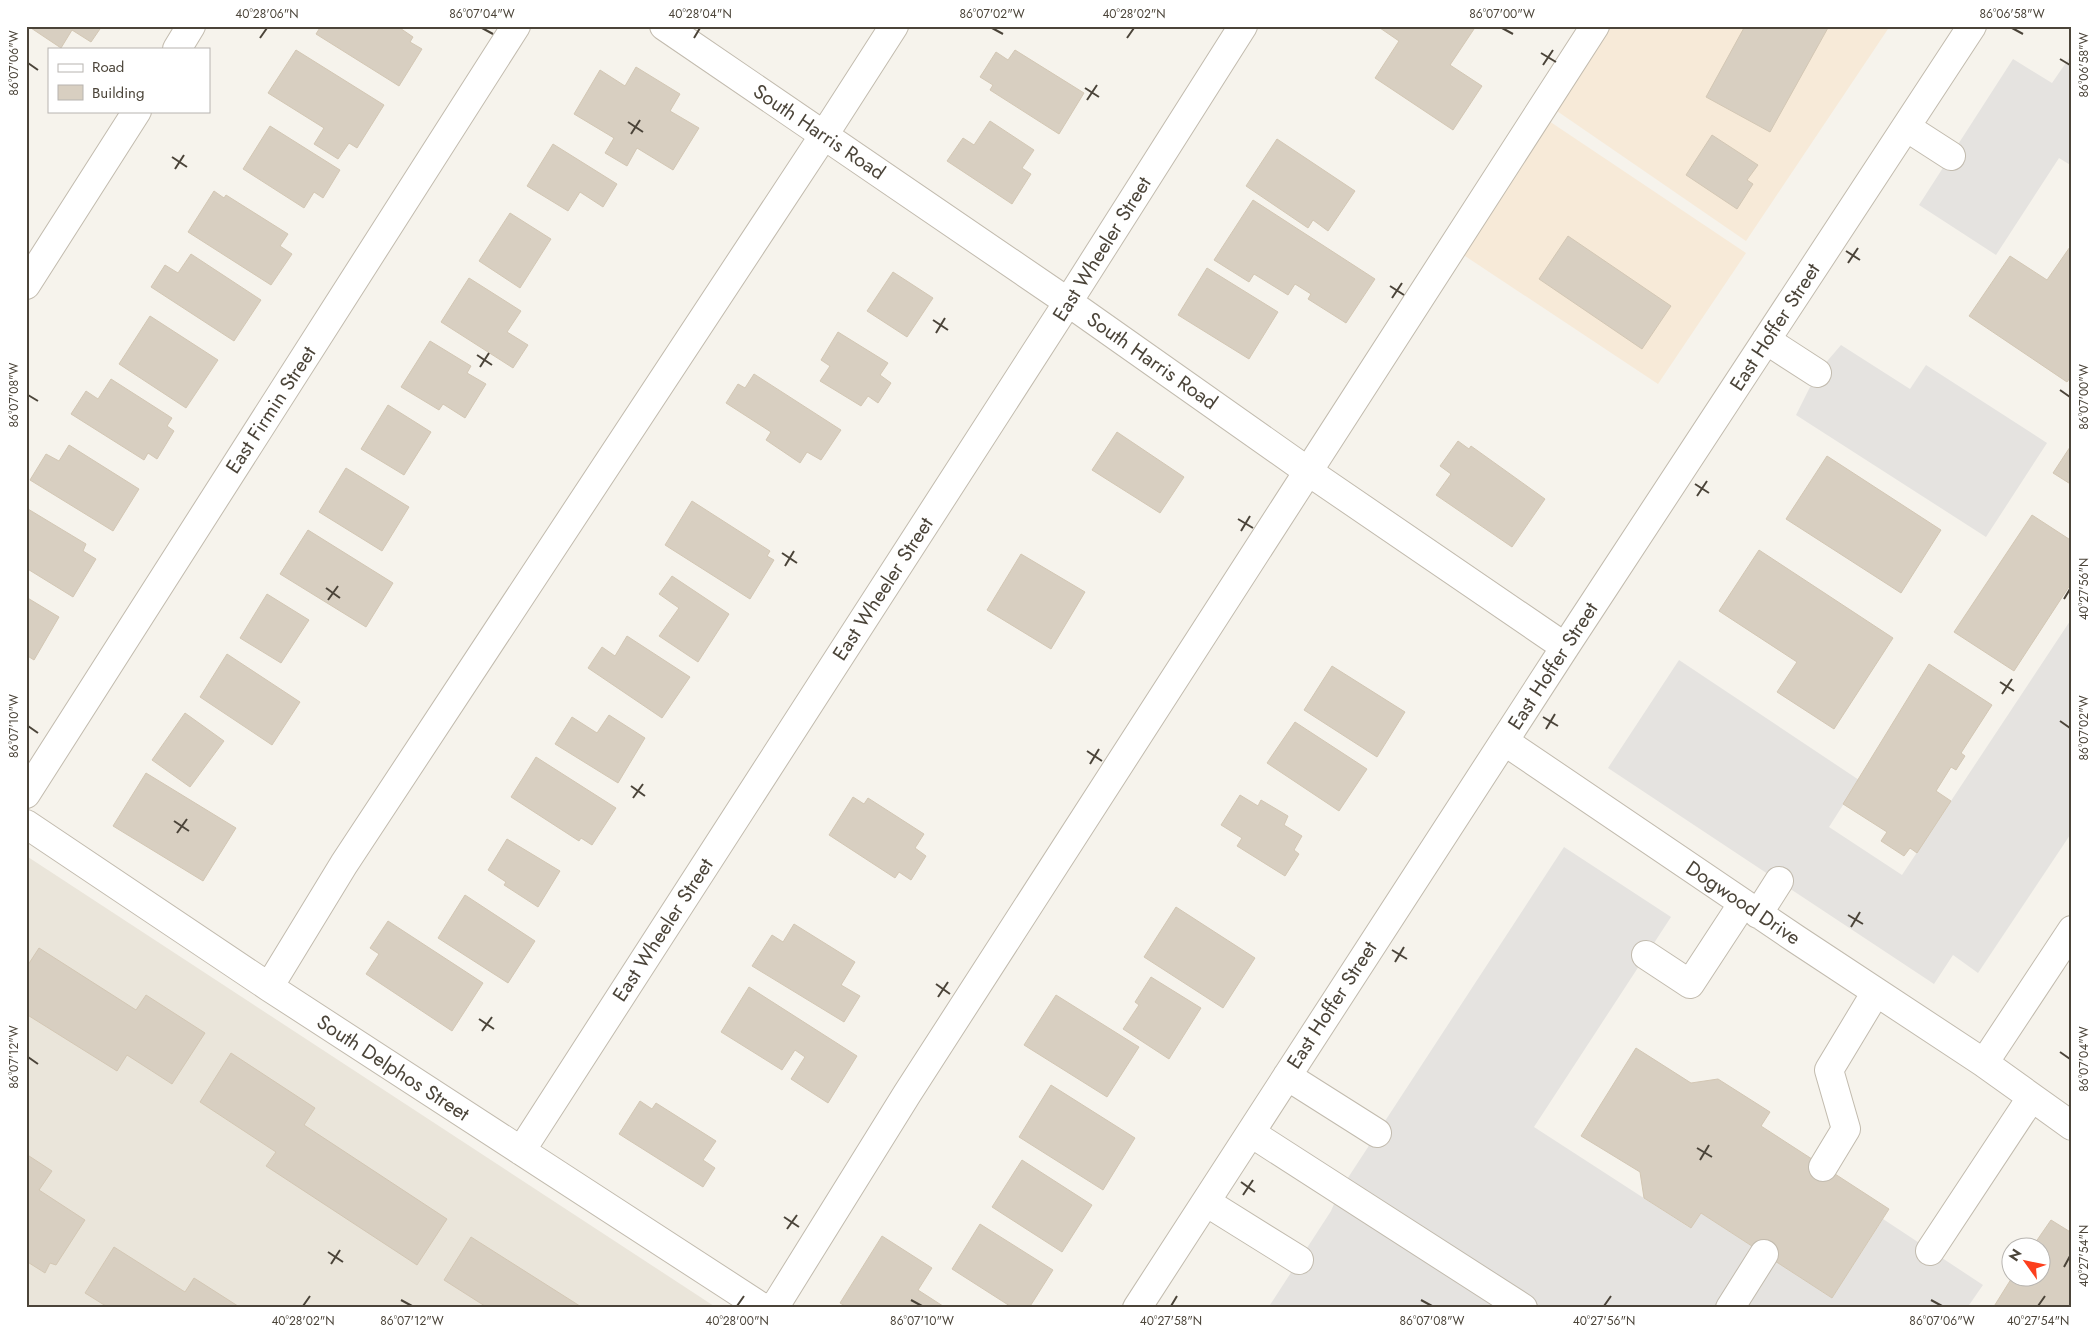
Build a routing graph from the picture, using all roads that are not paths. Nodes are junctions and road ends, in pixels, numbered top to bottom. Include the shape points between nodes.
1 (192, 26) edge
2 (516, 26) edge
3 (664, 26) edge
4 (894, 26) edge
5 (1243, 26) edge
6 (1595, 26) edge
7 (1972, 26) edge
8 (178, 48) edge
9 (136, 112) edge
10 (1906, 127) junction
11 (824, 136) junction
12 (1950, 156) dead end
13 (26, 285) edge
14 (1068, 302) junction
15 (1766, 340) junction
16 (1817, 373) dead end
17 (1309, 472) junction
18 (1565, 647) junction
19 (1504, 741) junction
20 (26, 794) edge
21 (26, 824) edge
22 (1779, 881) dead end
23 (1751, 908) junction
24 (2072, 930) edge
25 (1646, 955) dead end
26 (269, 987) junction
27 (1876, 992) junction
28 (1984, 1063) junction
29 (1287, 1076) junction
30 (2032, 1098) junction
31 (2072, 1126) edge
32 (1251, 1132) junction
33 (1377, 1133) dead end
34 (521, 1151) junction
35 (1823, 1166) dead end
36 (1206, 1202) junction
37 (1930, 1251) dead end
38 (1764, 1254) dead end
39 (1299, 1260) dead end
40 (762, 1308) edge
41 (774, 1308) edge
42 (1137, 1308) edge
43 (1523, 1308) edge
44 (1730, 1308) edge

1 - 8 street
2 - 20 street, East Firmin Street
3 - 11 street, South Harris Road
4 - 11 street
5 - 14 street, East Wheeler Street
6 - 17 street
7 - 10 street, East Hoffer Street
9 - 13 street
10 - 12 street
10 - 15 street, East Hoffer Street
11 - 14 street, South Harris Road
11 - 26 street via 350,856
14 - 17 street, South Harris Road
14 - 34 street, East Wheeler Street
15 - 16 street
15 - 18 street, East Hoffer Street
17 - 18 street, South Harris Road
17 - 41 street via 907,1094
18 - 19 street, East Hoffer Street
19 - 23 street, Dogwood Drive
19 - 29 street, East Hoffer Street
21 - 26 street, South Delphos Street
22 - 23 street
23 - 25 street via 1690,984
23 - 27 street, Dogwood Drive
24 - 28 street
26 - 34 street, South Delphos Street
27 - 28 street, Dogwood Drive
27 - 35 street via 1829,1070 1846,1129
28 - 30 street, Dogwood Drive
29 - 32 street, East Hoffer Street
29 - 33 street
30 - 31 street, Dogwood Drive
30 - 37 street
32 - 36 street, East Hoffer Street
32 - 43 street
34 - 40 street, South Delphos Street
36 - 39 street
36 - 42 street, East Hoffer Street
38 - 44 street

